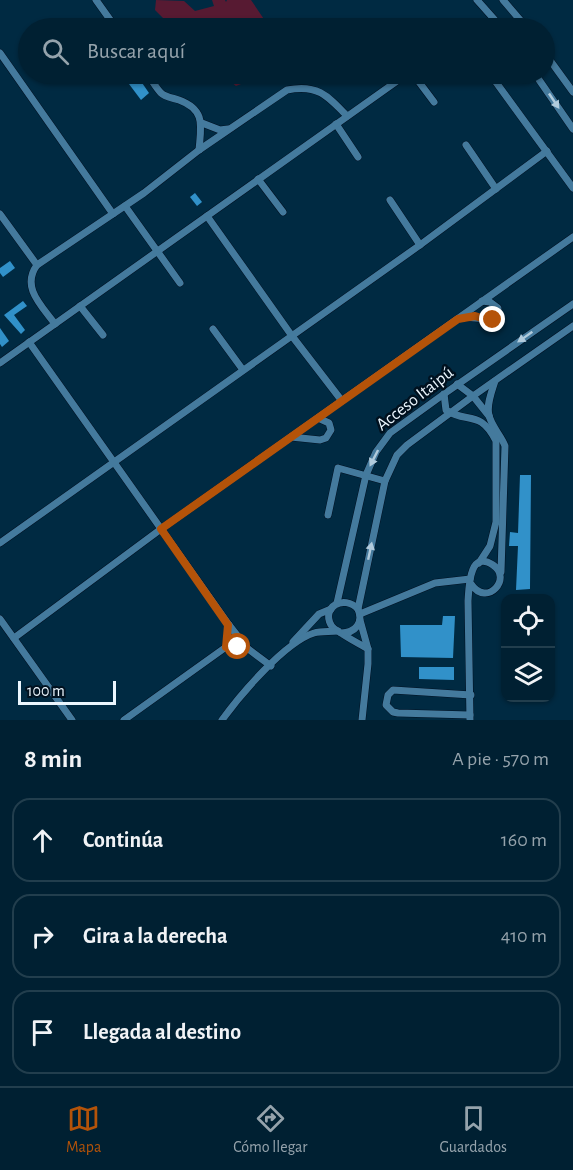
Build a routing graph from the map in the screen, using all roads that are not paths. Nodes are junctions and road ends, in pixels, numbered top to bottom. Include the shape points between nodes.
1 (96, 0) edge
2 (477, 0) edge
3 (503, 0) edge
4 (109, 18) edge
5 (493, 18) edge
6 (518, 18) edge
7 (0, 53) edge
8 (555, 67) edge
9 (18, 79) edge
10 (22, 84) edge
11 (154, 84) edge
12 (393, 84) edge
13 (420, 84) edge
14 (497, 84) edge
15 (542, 84) edge
16 (573, 92) edge
17 (434, 102) dead end
18 (347, 116) junction
19 (202, 123) junction
20 (336, 124) junction
21 (230, 129) junction
22 (573, 129) edge
23 (466, 145) dead end
24 (199, 150) junction
25 (547, 152) junction
26 (358, 157) dead end
27 (258, 179) junction
28 (573, 188) edge
29 (496, 189) junction
30 (390, 200) dead end
31 (125, 206) junction
32 (283, 212) dead end
33 (0, 214) edge
34 (113, 214) junction
35 (207, 216) junction
36 (573, 237) edge
37 (420, 245) junction
38 (157, 251) junction
39 (37, 265) junction
40 (180, 283) dead end
41 (482, 301) junction
42 (573, 304) edge
43 (80, 306) junction
44 (458, 319) junction
45 (55, 324) junction
46 (573, 326) edge
47 (213, 329) dead end
48 (103, 335) dead end
49 (292, 336) junction
50 (29, 342) junction
51 (0, 363) edge
52 (243, 370) junction
53 (495, 381) junction
54 (457, 384) junction
55 (444, 394) junction
56 (473, 396) junction
57 (342, 401) junction
58 (450, 413) junction
59 (489, 416) junction
60 (318, 418) junction
61 (291, 437) junction
62 (113, 462) junction
63 (366, 475) junction
64 (385, 481) junction
65 (328, 515) dead end
66 (161, 529) junction
67 (0, 543) edge
68 (479, 563) junction
69 (500, 577) junction
70 (470, 582) junction
71 (483, 593) junction
72 (337, 603) junction
73 (468, 606) junction
74 (331, 609) junction
75 (360, 614) junction
76 (0, 619) edge
77 (228, 625) junction
78 (339, 632) junction
79 (14, 638) junction
80 (291, 645) junction
81 (226, 647) junction
82 (247, 648) junction
83 (368, 650) junction
84 (270, 666) junction
85 (471, 695) junction
86 (470, 718) edge
87 (72, 720) edge
88 (124, 720) edge
89 (222, 720) edge
90 (362, 720) edge

1 - 4 street
2 - 5 street
3 - 6 street
7 - 9 street
8 - 16 street
10 - 34 street
11 - 19 street via 162,95 193,107
12 - 18 street
13 - 17 street
14 - 25 street
15 -> 22 street
18 - 20 street
18 - 21 street via 321,92 301,87 287,90
19 - 21 street via 220,130
19 - 24 street
20 - 26 street
20 - 27 street
21 - 24 street
23 - 29 street
24 - 31 street
25 - 28 street
25 - 29 street
27 - 32 street
27 - 35 street
29 - 37 street
30 - 37 street
31 - 34 street
31 - 38 street
33 - 39 street
34 - 39 street
35 - 38 street
35 - 49 street
36 - 41 street
37 - 49 street
38 - 40 street
38 - 43 street
39 - 45 street via 30,289
41 - 44 street
41 - 44 street via 498,308 493,320 475,316
42 -> 54 street, Acceso Itaipú
43 - 45 street
43 - 48 street
44 - 57 street
45 - 50 street
46 - 53 street, Acceso Itaipú
47 - 52 street
49 - 52 street
49 - 57 street
50 - 51 street
50 - 62 street
52 - 62 street
53 - 56 street, Acceso Itaipú
53 - 59 street
54 - 55 street, Acceso Itaipú
54 - 56 street
55 - 58 street via 444,406
55 -> 63 street, Acceso Itaipú via 390,433
56 - 58 street, Acceso Itaipú
56 - 59 street
57 - 60 street
58 - 64 street, Acceso Itaipú via 402,450
58 - 68 street via 476,419 491,431 496,441 496,522 490,546
59 - 69 street via 505,446
60 - 61 street
60 - 61 street via 329,423 331,430 326,438
61 - 66 street
62 - 66 street
62 - 67 street
63 - 64 street
63 - 65 street via 338,468
63 - 72 street, Acceso Itaipú
75 -> 64 street, Acceso Itaipú
66 - 77 street
66 - 79 street
68 - 69 street via 489,562
68 - 70 street via 472,570
69 - 71 street via 497,587
70 - 71 street
70 - 73 street
70 - 75 street via 435,583
71 - 73 street
72 - 74 street
72 - 75 street via 349,602
73 - 85 street
74 - 78 street via 330,623
74 - 80 street via 319,614
75 - 78 street via 355,629
75 - 83 street
76 - 79 street
77 - 81 street
77 - 82 street
78 - 80 street via 314,634
78 - 83 street
79 - 87 street
80 - 84 street
81 - 82 street
81 - 88 street
82 - 84 street
83 - 90 street
84 - 89 street
85 - 86 street
85 - 86 street via 393,690 386,705 398,713

